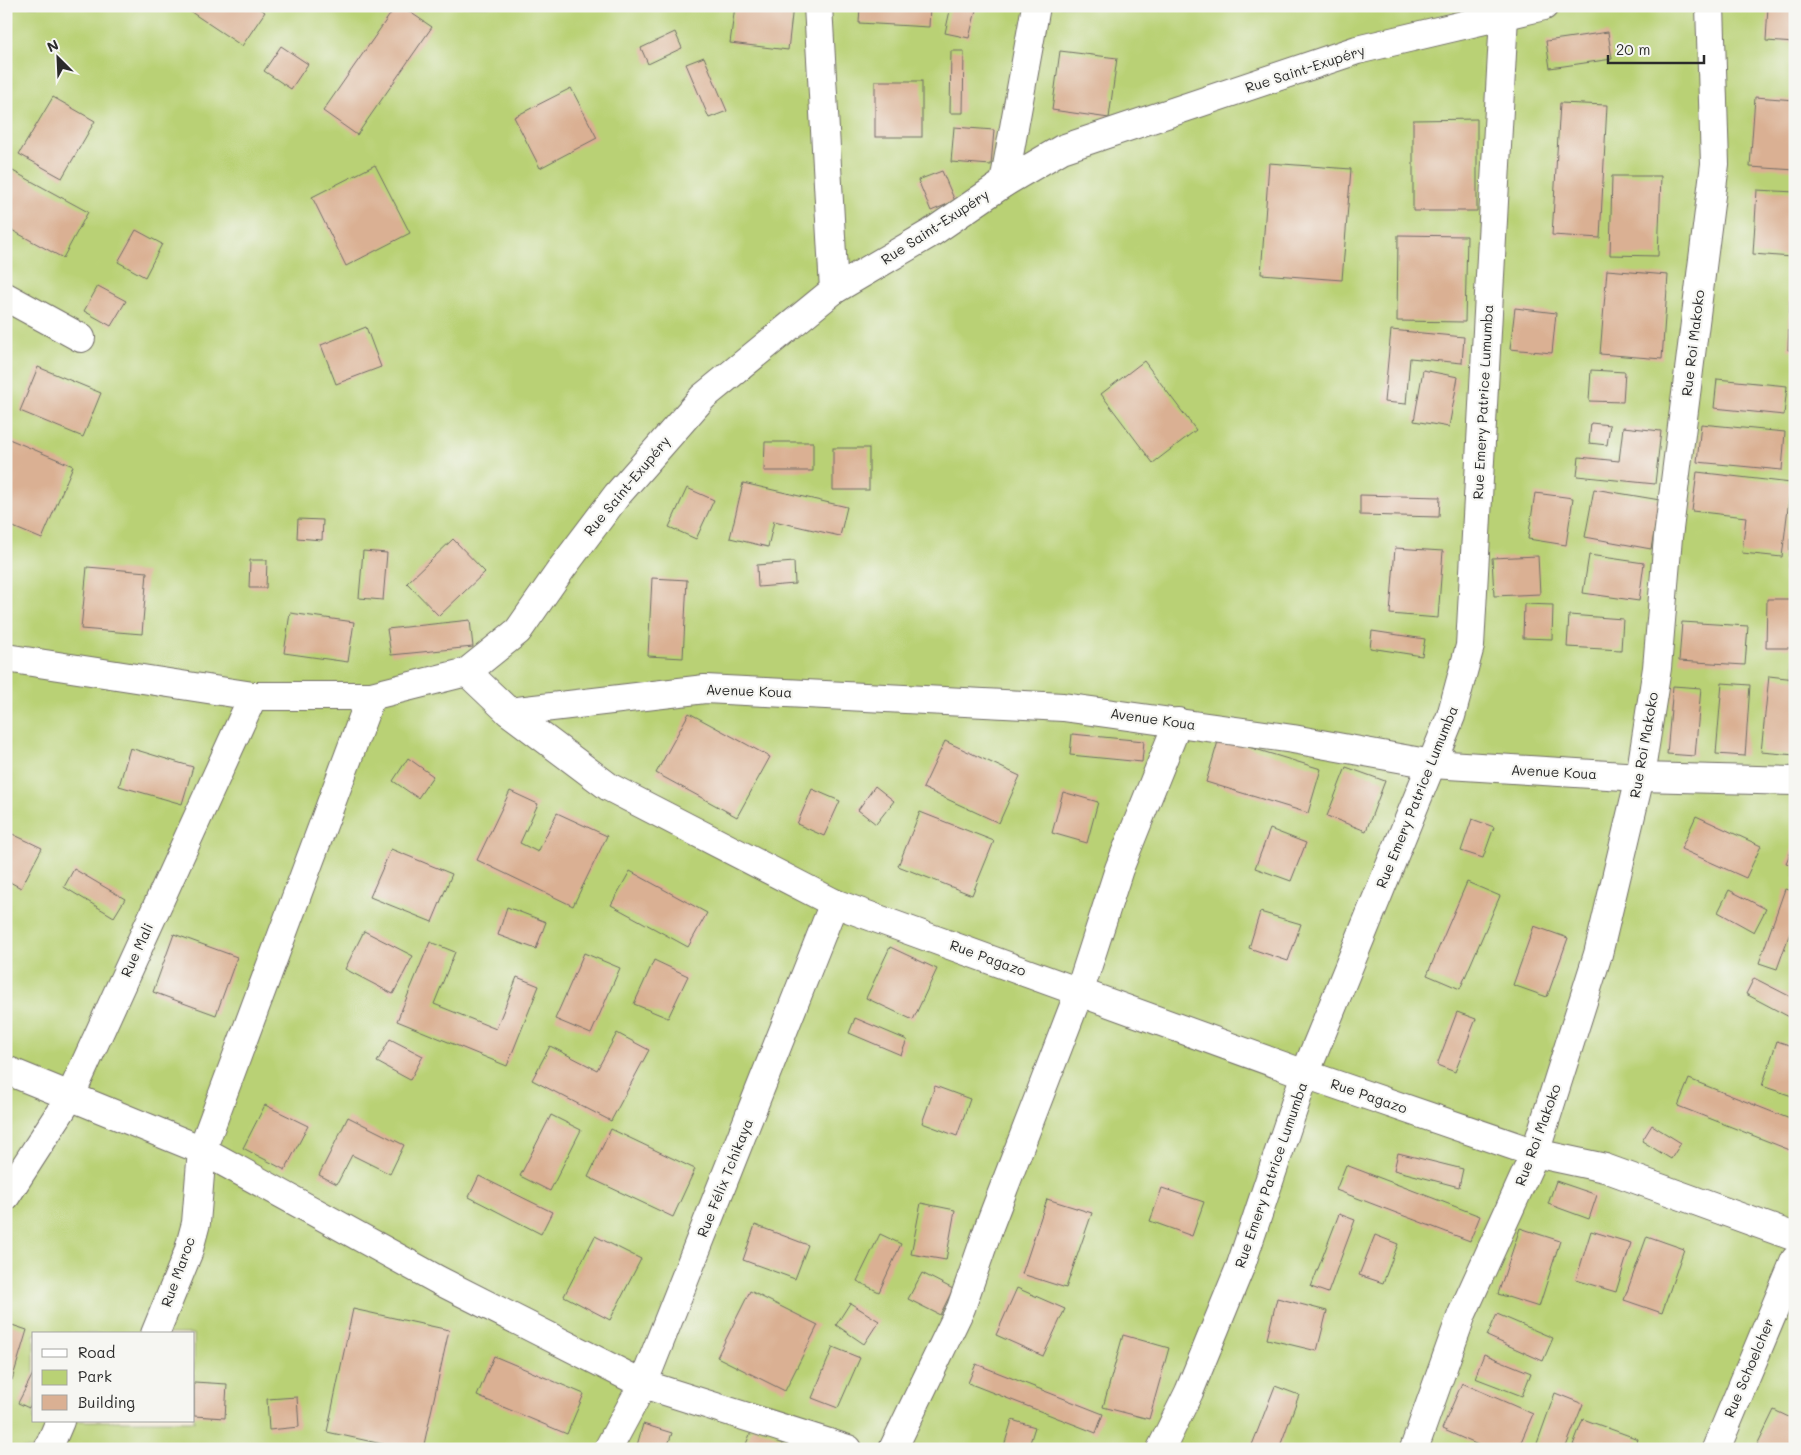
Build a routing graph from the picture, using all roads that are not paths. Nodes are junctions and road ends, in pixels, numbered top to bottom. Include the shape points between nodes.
1 (818, 6) edge
2 (1036, 6) edge
3 (1544, 6) edge
4 (1710, 6) edge
5 (1504, 16) junction
6 (1004, 183) junction
7 (834, 290) junction
8 (6, 297) edge
9 (81, 338) dead end
10 (6, 658) edge
11 (467, 672) junction
12 (253, 696) junction
13 (371, 696) junction
14 (509, 712) junction
15 (1178, 722) junction
16 (1432, 764) junction
17 (1640, 777) junction
18 (1795, 782) edge
19 (834, 902) junction
20 (1080, 990) junction
21 (6, 1070) edge
22 (1305, 1074) junction
23 (70, 1097) junction
24 (202, 1150) junction
25 (1535, 1153) junction
26 (6, 1196) edge
27 (1795, 1237) edge
28 (1795, 1260) edge
29 (156, 1332) edge
30 (643, 1384) junction
31 (60, 1422) edge
32 (48, 1449) edge
33 (608, 1449) edge
34 (848, 1449) edge
35 (893, 1449) edge
36 (1161, 1449) edge
37 (1414, 1449) edge
38 (1716, 1449) edge

1 - 7 street
2 - 6 street
3 - 5 street, Rue Saint-Exupéry
4 - 17 street, Rue Roi Makoko via 1715,164 1668,537 1657,668
5 - 6 street, Rue Saint-Exupéry via 1339,56 1062,149
5 - 16 street, Rue Emery Patrice Lumumba via 1470,646 1451,716
6 - 7 street, Rue Saint-Exupéry via 930,233
7 - 11 street, Rue Saint-Exupéry via 702,397 617,495 518,631
8 - 9 street
10 - 12 street
11 - 13 street
11 - 14 street, Rue Pagazo
12 - 13 street
12 - 23 street, Rue Mali
13 - 24 street, Rue Maroc
14 - 15 street, Avenue Koua via 705,688 1063,707
14 - 19 street, Rue Pagazo via 609,787
15 - 16 street, Avenue Koua
15 - 20 street via 1119,869
16 - 17 street, Avenue Koua
16 - 22 street, Rue Emery Patrice Lumumba
17 - 18 street, Avenue Koua
17 - 25 street, Rue Roi Makoko via 1598,954
19 - 20 street, Rue Pagazo
19 - 30 street, Rue Félix Tchikaya
20 - 22 street, Rue Pagazo
20 - 35 street via 961,1308
21 - 23 street
22 - 25 street, Rue Pagazo
22 - 36 street, Rue Emery Patrice Lumumba via 1241,1265 1189,1392
23 - 24 street
23 - 26 street, Rue Mali
24 - 29 street, Rue Maroc via 196,1223 188,1254
24 - 30 street via 438,1280
25 - 27 street, Rue Pagazo via 1606,1168
25 - 37 street, Rue Roi Makoko via 1462,1314
28 - 38 street, Rue Schoelcher
30 - 33 street, Rue Félix Tchikaya
30 - 34 street
31 - 32 street

